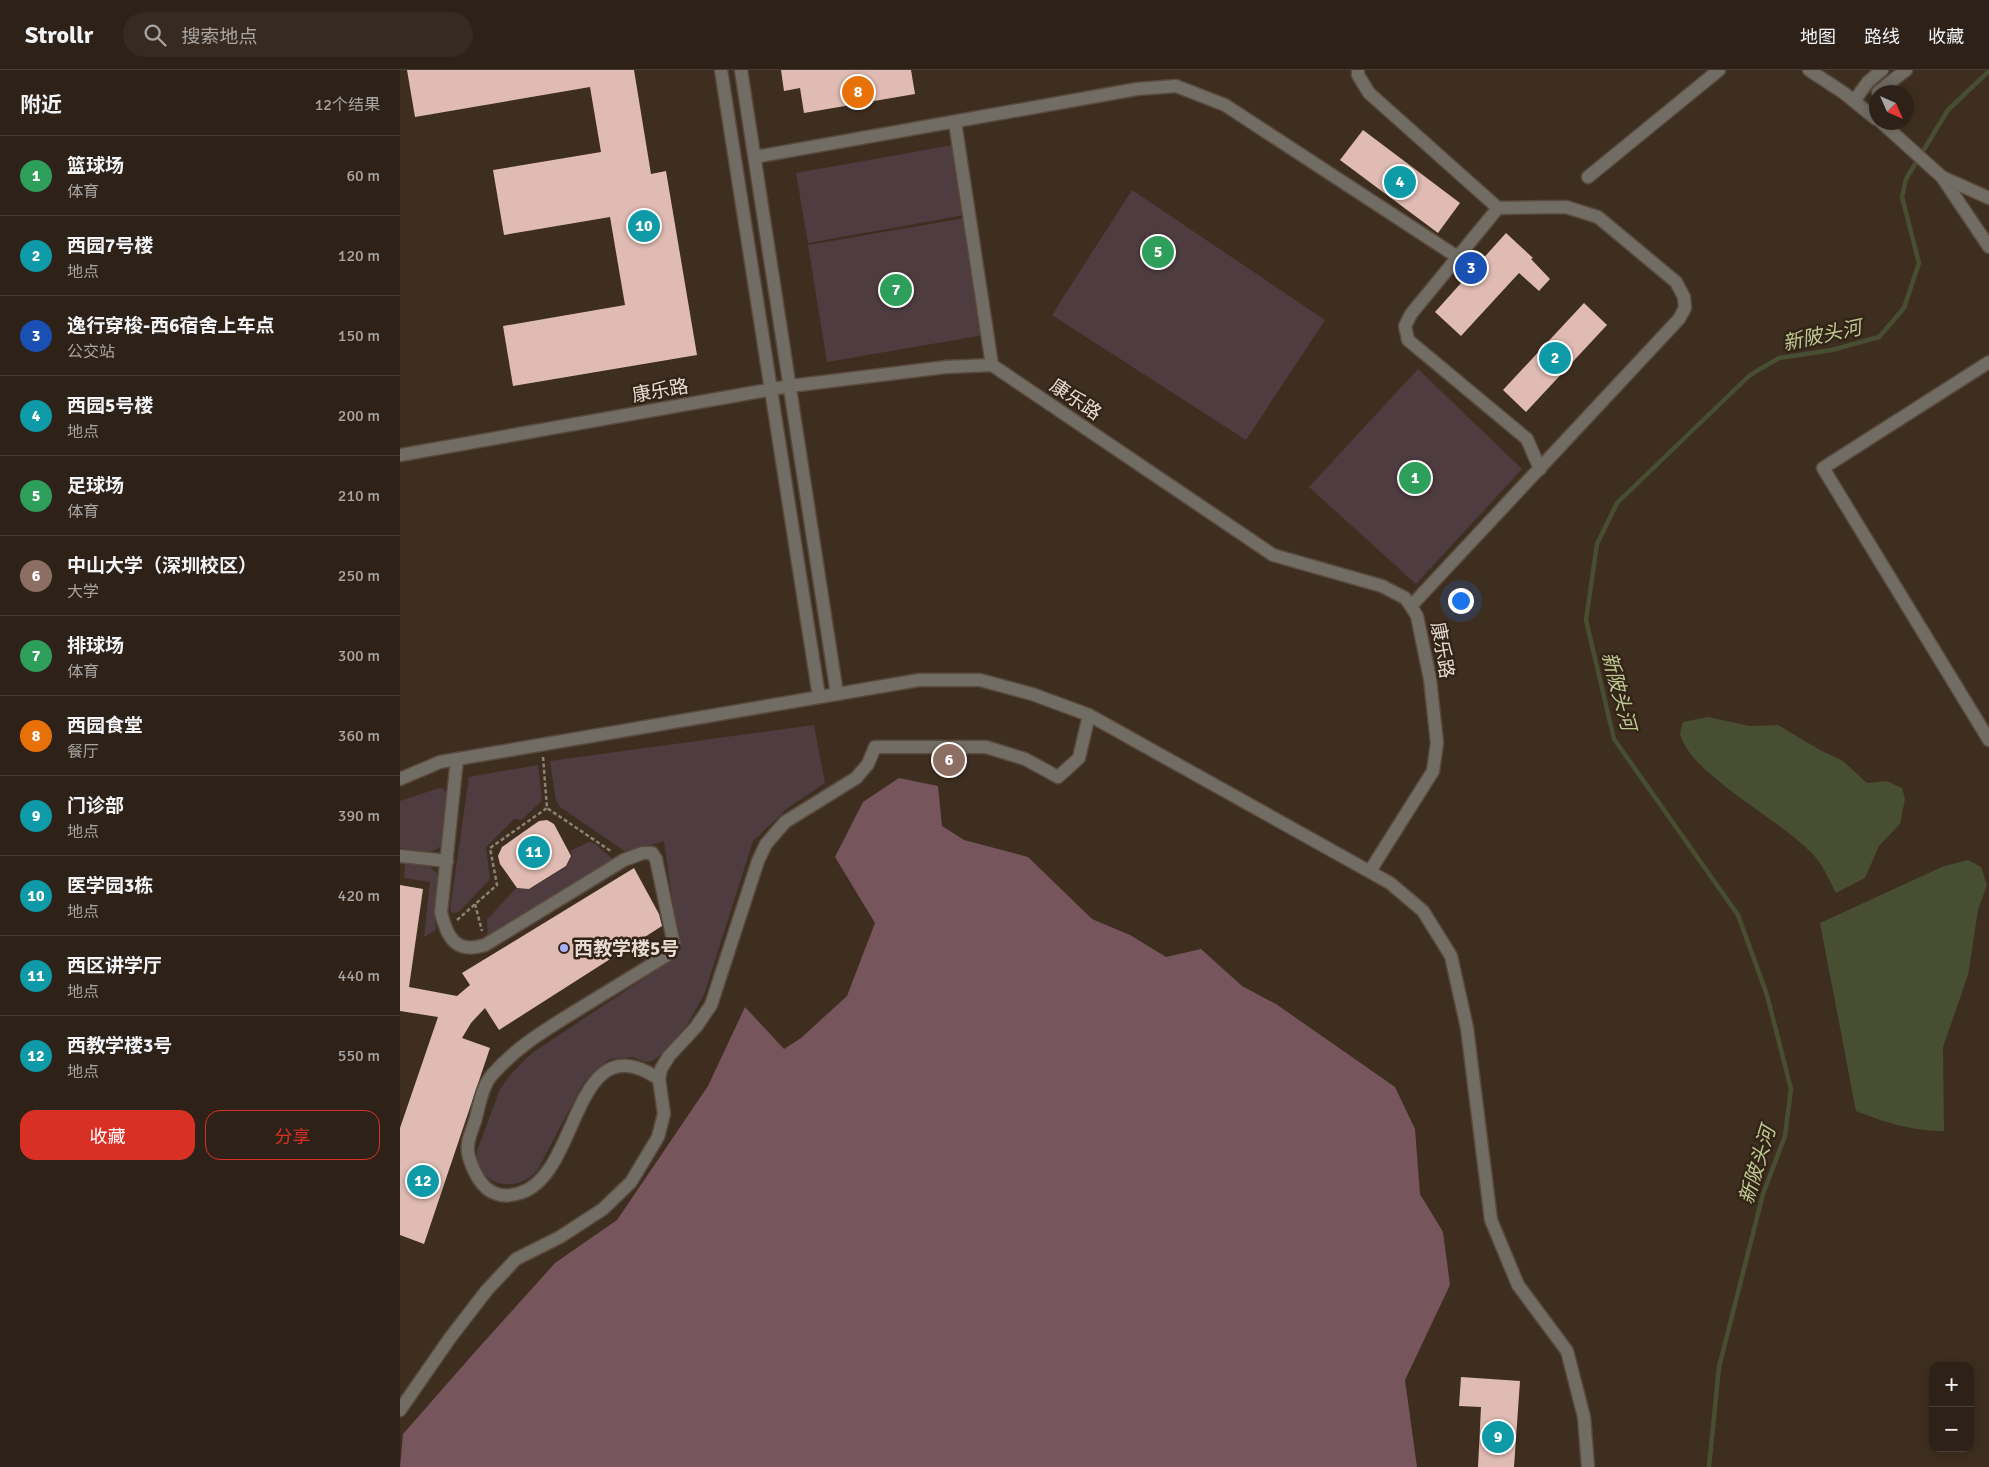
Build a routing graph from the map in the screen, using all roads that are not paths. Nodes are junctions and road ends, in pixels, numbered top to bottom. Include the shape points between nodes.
1 (721, 70) edge
2 (741, 70) edge
3 (1358, 70) edge
4 (1719, 70) edge
5 (1809, 70) edge
6 (1882, 70) edge
7 (1906, 70) edge
8 (1888, 85) edge
9 (1869, 96) edge
10 (1854, 101) junction
11 (1869, 113) edge
12 (955, 122) junction
13 (1889, 130) edge
14 (755, 157) junction
15 (1588, 176) dead end
16 (1942, 177) junction
17 (1989, 198) edge
18 (1498, 208) junction
19 (1989, 247) edge
20 (1459, 258) junction
21 (1989, 362) edge
22 (992, 365) junction
23 (790, 386) junction
24 (771, 389) junction
25 (400, 455) edge
26 (1540, 468) junction
27 (1411, 606) junction
28 (837, 694) junction
29 (820, 697) junction
30 (1089, 715) junction
31 (1989, 740) edge
32 (458, 759) junction
33 (400, 779) edge
34 (400, 856) edge
35 (447, 861) junction
36 (1370, 871) junction
37 (659, 1079) junction
38 (400, 1410) edge
39 (1588, 1467) edge

1 - 24 street
2 - 14 street
3 - 18 street via 1368,93
4 - 15 street
5 - 10 street
6 - 10 street
7 - 8 street
9 - 10 street
10 - 11 street
12 - 14 street
12 - 20 street via 1137,89 1176,86 1225,105
12 - 22 street
13 - 16 street
14 - 23 street
16 - 17 street
16 - 19 street
18 - 20 street
18 - 26 street via 1566,207 1598,217 1676,282 1684,297 1685,308 1680,319
20 - 26 street via 1411,314 1405,326 1408,340 1527,439
21 - 31 street via 1823,468
22 - 23 street, 康乐路 via 946,367
22 - 27 street, 康乐路 via 1273,555 1382,586 1405,598
23 - 24 street, 康乐路
23 - 28 street
24 - 25 street, 康乐路
24 - 29 street
26 - 27 street
27 - 36 street, 康乐路 via 1417,616 1430,679 1437,743 1433,771
28 - 29 street
28 - 30 street via 919,680 980,680 1032,694
29 - 32 street
30 - 36 street
30 - 37 street via 1079,758 1058,777 1026,759 986,747 875,747 868,764 856,778 785,822 766,844 758,861 711,1005 669,1056
32 - 33 street via 440,762
32 - 35 street
34 - 35 street
35 - 37 street via 441,912 445,930 457,944 471,949 485,945 624,860 652,853 674,945 669,954 526,1041 491,1076 466,1149 475,1175 496,1194 508,1196 529,1190 555,1158 594,1081 608,1069 625,1065 643,1068
36 - 39 street via 1390,883 1423,912 1451,956 1467,1028 1491,1220 1518,1285 1567,1351 1584,1417
37 - 38 street via 664,1114 658,1137 631,1182 603,1209 560,1237 516,1259 455,1331

